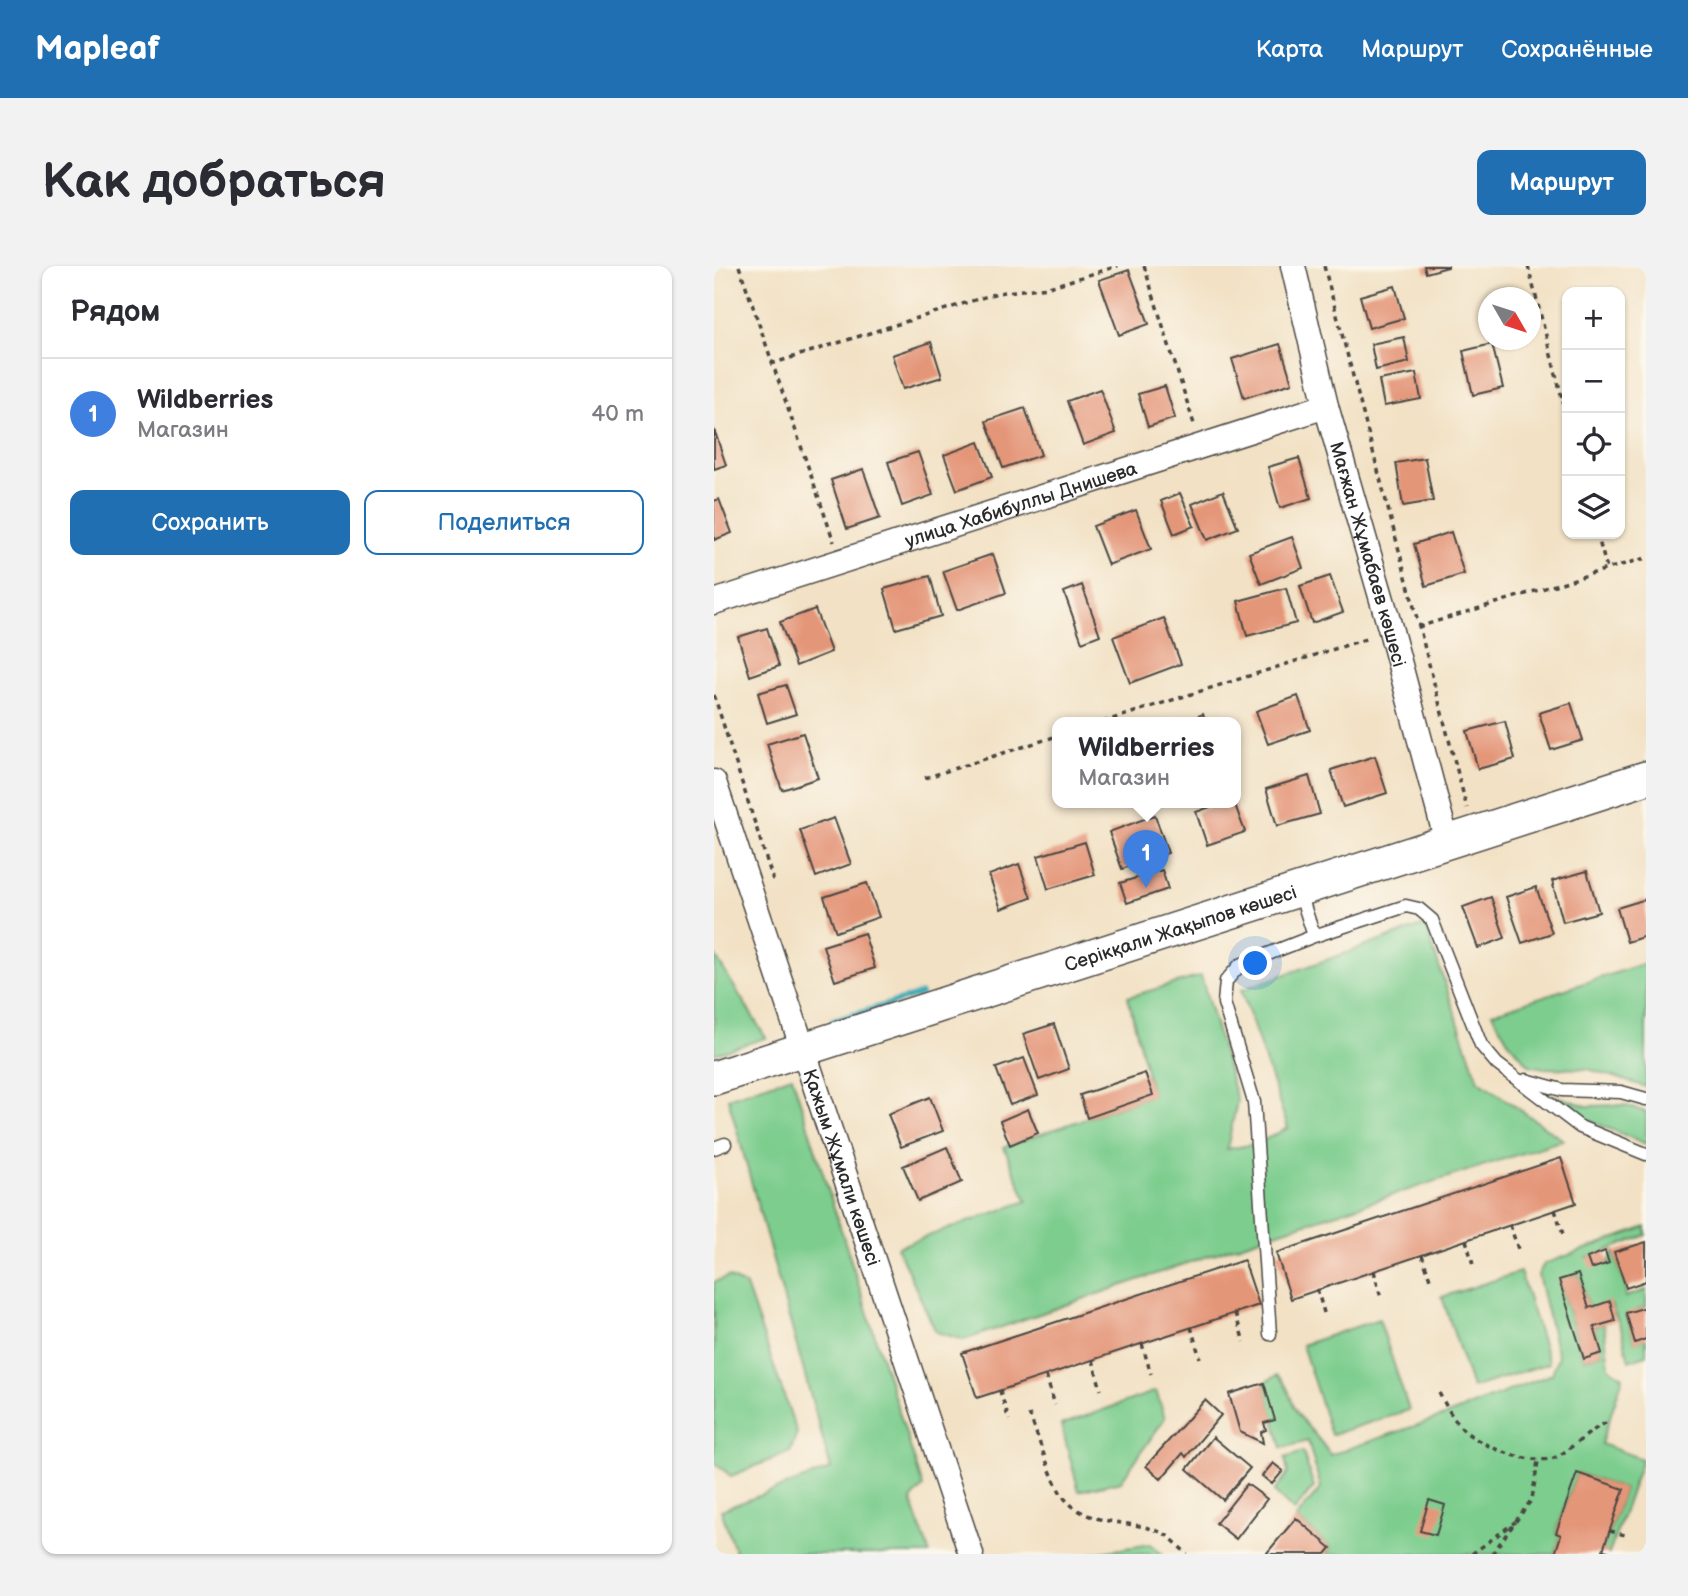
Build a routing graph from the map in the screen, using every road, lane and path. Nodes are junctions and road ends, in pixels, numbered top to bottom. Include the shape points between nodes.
1 (739, 266) edge
2 (1118, 266) edge
3 (1144, 266) edge
4 (1293, 266) edge
5 (1324, 266) edge
6 (1528, 266) edge
7 (771, 364) junction
8 (1326, 406) junction
9 (1566, 413) edge
10 (1201, 444) junction
11 (1598, 539) edge
12 (1646, 558) edge
13 (841, 561) junction
14 (1606, 569) junction
15 (714, 602) edge
16 (1419, 627) junction
17 (1391, 631) junction
18 (714, 695) edge
19 (1119, 717) edge
20 (1052, 738) edge
21 (925, 778) dead end
22 (1646, 778) edge
23 (714, 782) edge
24 (1461, 838) junction
25 (775, 885) dead end
26 (1298, 890) junction
27 (1314, 936) junction
28 (801, 1050) junction
29 (714, 1078) edge
30 (1521, 1079) junction
31 (1646, 1099) edge
32 (1646, 1154) edge
33 (1555, 1210) dead end
34 (1510, 1225) dead end
35 (1564, 1237) dead end
36 (1466, 1240) dead end
37 (1519, 1252) dead end
38 (1422, 1255) dead end
39 (1474, 1268) dead end
40 (1374, 1271) dead end
41 (1431, 1282) dead end
42 (1317, 1289) dead end
43 (1381, 1298) dead end
44 (1235, 1313) dead end
45 (1325, 1316) dead end
46 (1191, 1327) dead end
47 (1269, 1334) dead end
48 (1244, 1342) dead end
49 (1142, 1344) dead end
50 (1200, 1358) dead end
51 (1093, 1360) dead end
52 (1151, 1374) dead end
53 (1046, 1376) dead end
54 (1101, 1390) dead end
55 (1000, 1391) dead end
56 (1440, 1393) dead end
57 (1055, 1405) dead end
58 (1029, 1414) dead end
59 (1009, 1420) dead end
60 (1608, 1422) dead end
61 (1538, 1461) junction
62 (1524, 1513) junction
63 (1610, 1531) dead end
64 (1625, 1535) dead end
65 (971, 1554) edge
66 (1186, 1554) edge
67 (1472, 1554) edge
68 (1492, 1554) edge

1 - 7 path
2 - 7 path via 1049,287 997,293
3 - 10 path
4 - 8 street, Мағжан Жұмабаев көшесі
5 - 16 path
6 - 9 path
7 - 13 path
8 - 10 street, улица Хабибуллы Днишева
8 - 17 street, Мағжан Жұмабаев көшесі
10 - 13 street, улица Хабибуллы Днишева
11 - 14 path
12 - 14 path
13 - 15 street, улица Хабибуллы Днишева
14 - 16 path
16 - 17 path
16 - 24 path
17 - 19 path
17 - 24 street, Мағжан Жұмабаев көшесі
18 - 25 path
20 - 21 path
22 - 24 main road, Серікқали Жақыпов көшесі
23 - 28 street, Қажым Жұмали көшесі
24 - 26 main road, Серікқали Жақыпов көшесі
26 - 27 lane
26 - 28 main road, Серікқали Жақыпов көшесі
27 - 30 lane via 1406,906 1419,909 1432,920 1480,1045
27 - 47 lane via 1240,965 1226,981 1224,1003 1254,1102
28 - 29 main road, Серікқали Жақыпов көшесі
28 - 65 street, Қажым Жұмали көшесі
30 - 31 lane via 1562,1090 1621,1091
30 - 32 lane via 1580,1127
33 - 35 path
34 - 37 path
36 - 39 path
38 - 41 path
40 - 43 path
42 - 45 path
44 - 48 path
46 - 50 path
49 - 52 path
51 - 54 path
53 - 57 path
55 - 59 path
56 - 61 path via 1450,1415 1467,1433 1489,1446
58 - 66 path via 1064,1498 1083,1514 1107,1523 1135,1525 1166,1535
60 - 61 path via 1557,1457
61 - 62 path via 1537,1482
62 - 67 path
62 - 68 path
63 - 64 path

